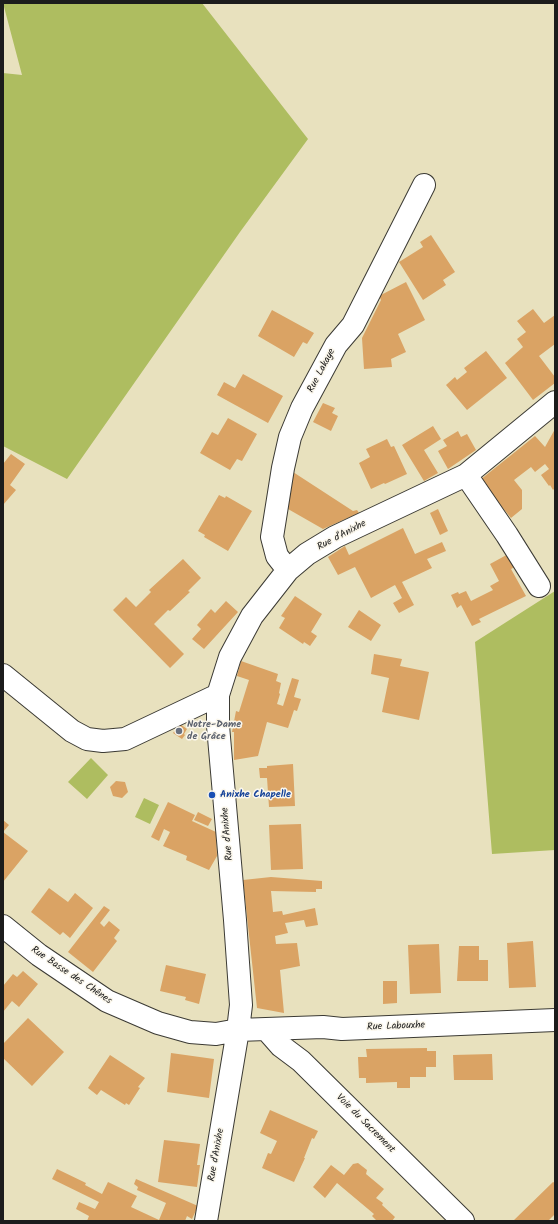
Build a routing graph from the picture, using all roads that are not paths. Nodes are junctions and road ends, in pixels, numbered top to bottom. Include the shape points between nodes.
1 (424, 185) dead end
2 (555, 402) edge
3 (466, 475) junction
4 (288, 570) junction
5 (539, 586) dead end
6 (3, 675) edge
7 (218, 694) junction
8 (3, 926) edge
9 (555, 1020) edge
10 (266, 1029) junction
11 (238, 1030) junction
12 (206, 1221) edge
13 (463, 1221) edge

1 - 4 street, Rue Lakaye via 353,325 336,345 302,408 290,437 282,468 272,537 277,556
2 - 3 street, Rue d'Anixhe
3 - 4 street, Rue d'Anixhe via 335,537 307,554
3 - 5 street
4 - 7 street, Rue d'Anixhe via 252,616 230,657
6 - 7 street via 72,731 87,739 103,741 125,739
7 - 11 street, Rue d'Anixhe via 218,726 241,1005
8 - 11 street, Rue Basse des Chênes via 39,956 107,1001 158,1023 190,1032 216,1034
9 - 10 street, Rue Labouxhe via 342,1029
10 - 11 street, Rue Labouxhe
10 - 13 street, Voie du Sacrement
11 - 12 street, Rue d'Anixhe

